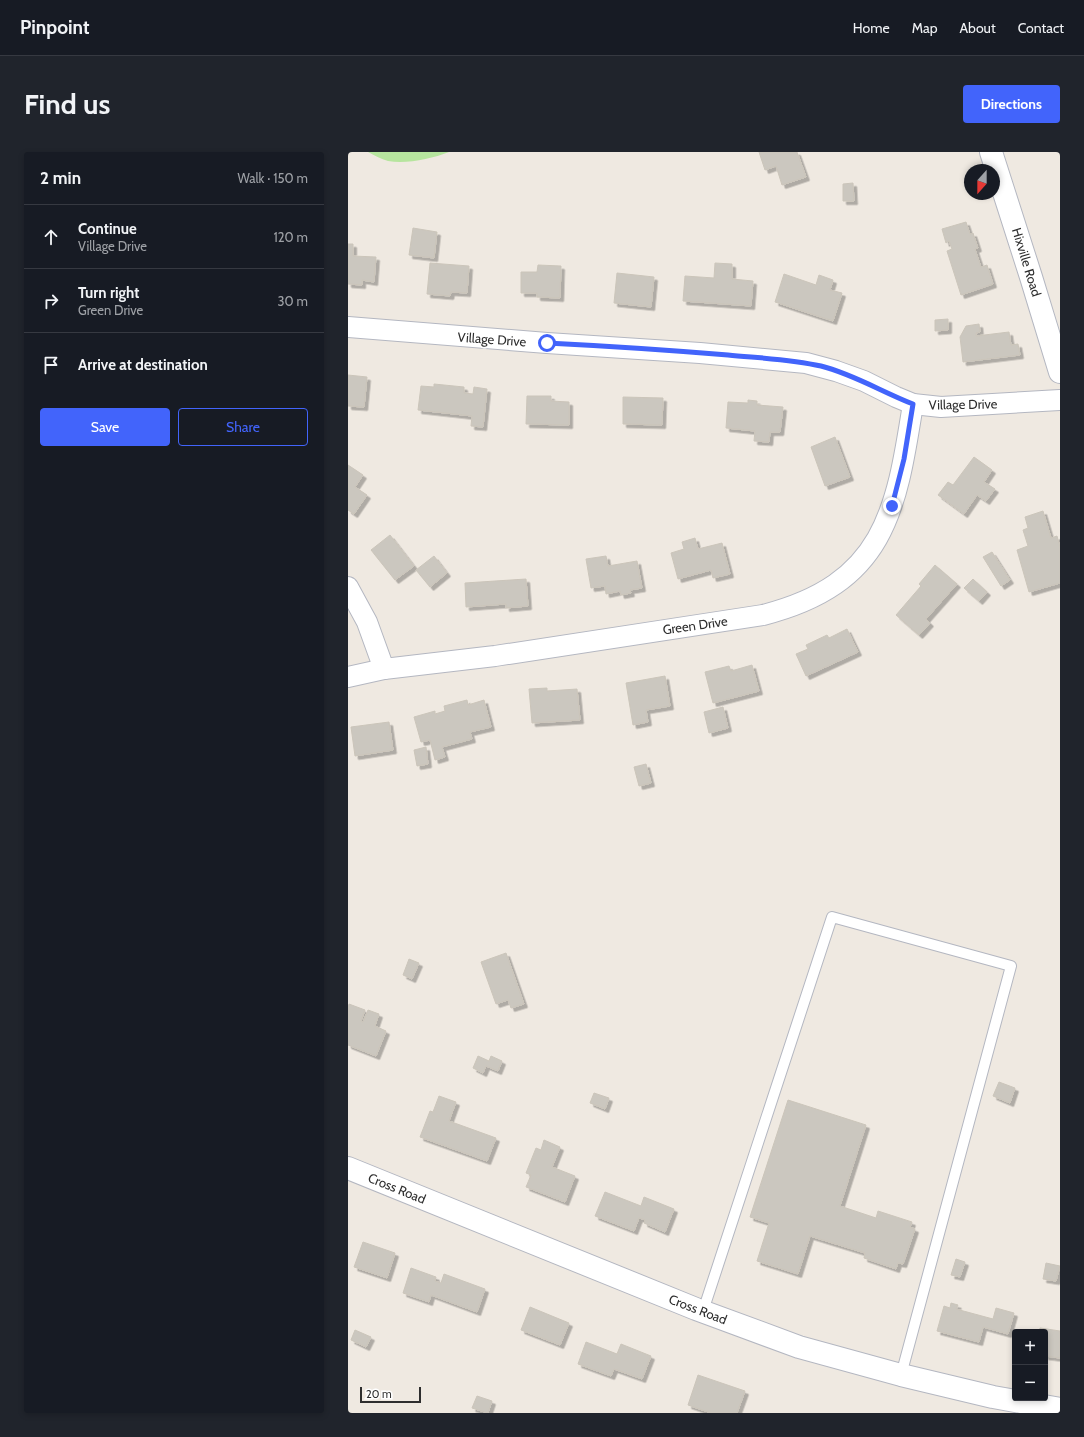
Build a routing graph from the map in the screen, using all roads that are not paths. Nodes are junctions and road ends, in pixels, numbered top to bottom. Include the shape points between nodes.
1 (991, 152) edge
2 (348, 327) edge
3 (1060, 372) edge
4 (1060, 400) edge
5 (913, 404) junction
6 (348, 587) edge
7 (384, 669) junction
8 (348, 676) edge
9 (348, 1168) edge
10 (703, 1311) junction
11 (901, 1375) junction
12 (1060, 1409) edge

1 - 3 street, Hixville Road
2 - 5 street, Village Drive via 806,363 836,370
4 - 5 street, Village Drive via 941,407
5 - 7 street, Green Drive via 898,486 885,525 860,562 838,583 821,594 763,615 495,656
6 - 7 street via 368,622
7 - 8 street, Green Drive
9 - 10 street, Cross Road
10 - 11 street, Cross Road via 800,1347
10 - 11 lane via 832,917 1012,966
11 - 12 street, Cross Road via 993,1397

